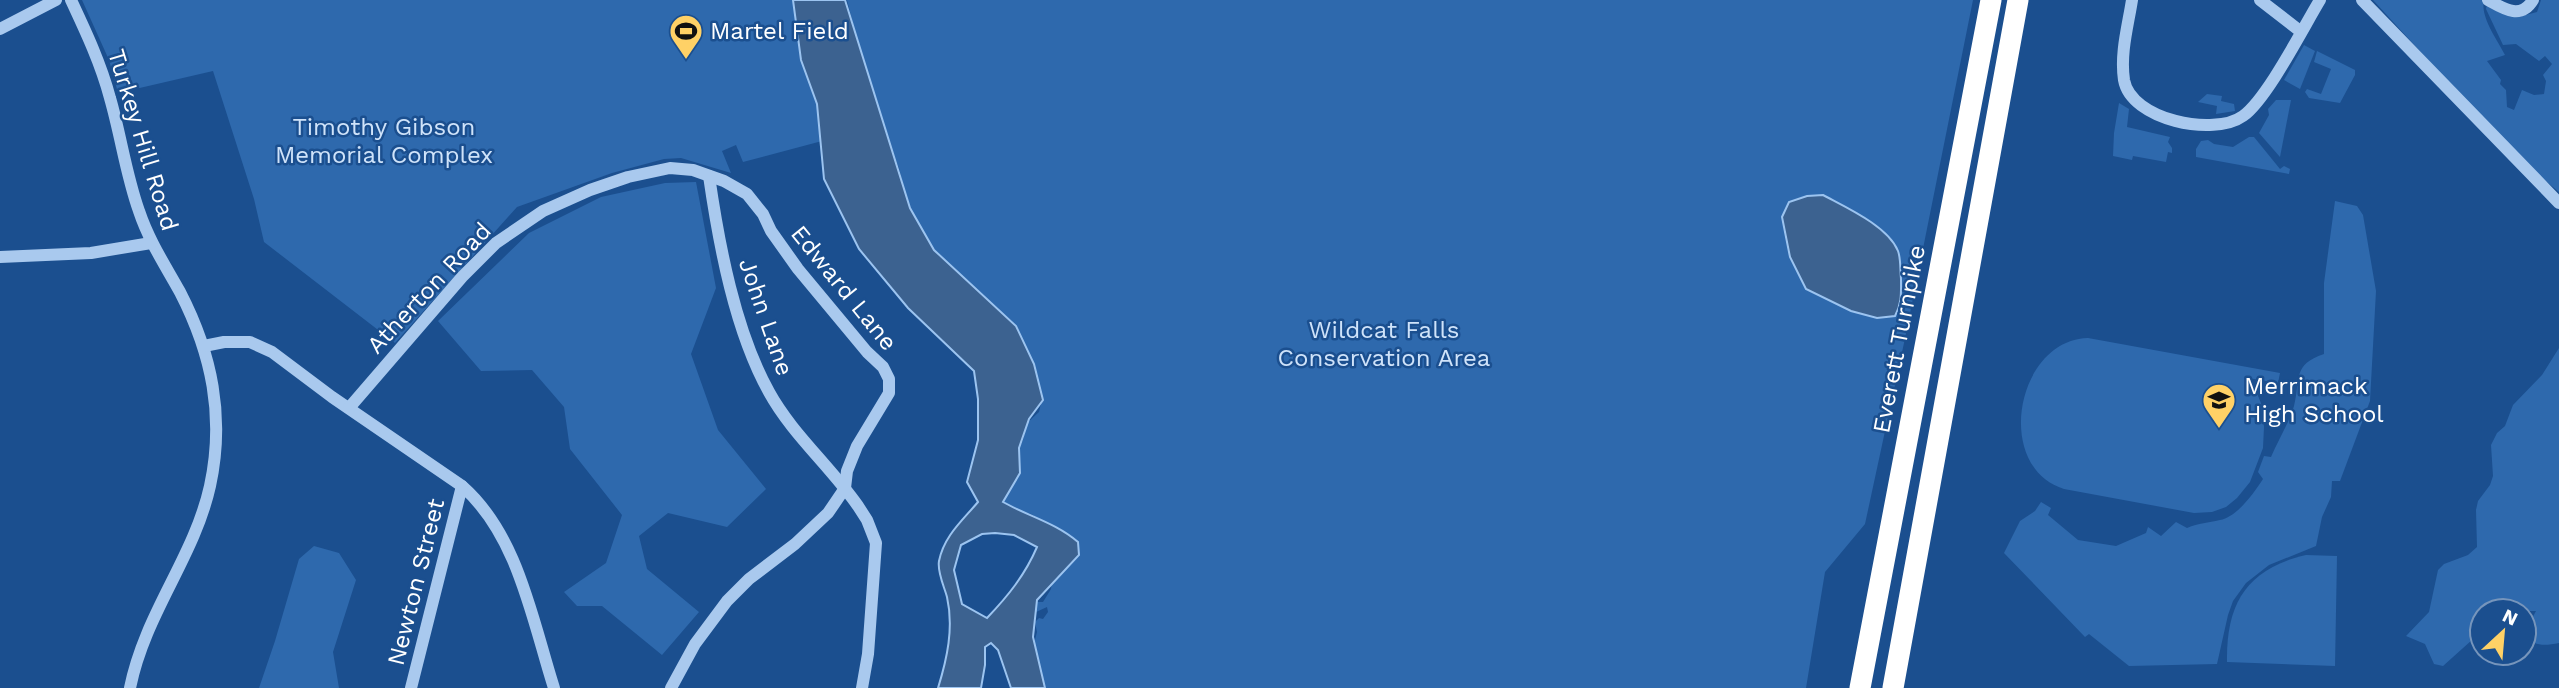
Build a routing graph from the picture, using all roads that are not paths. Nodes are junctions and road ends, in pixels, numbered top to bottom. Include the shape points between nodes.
1 (56, 0) edge
2 (71, 0) edge
3 (1991, 0) edge
4 (2018, 0) edge
5 (2133, 0) edge
6 (2260, 0) edge
7 (2320, 0) edge
8 (2362, 0) edge
9 (2488, 0) edge
10 (2533, 0) edge
11 (0, 29) edge
12 (2300, 31) junction
13 (709, 176) junction
14 (2559, 203) edge
15 (151, 243) junction
16 (0, 257) edge
17 (204, 346) junction
18 (349, 408) junction
19 (462, 486) junction
20 (845, 488) junction
21 (130, 688) edge
22 (411, 688) edge
23 (554, 688) edge
24 (671, 688) edge
25 (862, 688) edge
26 (1860, 688) edge
27 (1893, 688) edge

1 - 11 street
2 - 15 street, Turkey Hill Road via 97,56
3 - 26 highway, Everett Turnpike
4 - 27 highway
5 - 12 street via 2123,50 2127,89 2151,112 2190,123 2225,125 2248,112
6 - 12 street
7 - 12 street
8 - 14 street
9 - 10 street via 2519,12
13 - 18 street, Atherton Road via 670,168 628,177 568,199 517,227 462,277
13 - 20 street, John Lane via 723,260 760,373 784,414
13 - 20 street, Edward Lane via 734,186 755,202 798,269 889,379 888,394 857,446
15 - 16 street via 78,254
15 - 17 street, Turkey Hill Road
17 - 18 street via 236,341 261,346
17 - 21 street, Turkey Hill Road via 216,425 211,484 196,530 143,641
18 - 19 street
19 - 22 street, Newton Street
19 - 23 street via 479,500 506,544
20 - 24 street via 828,513 727,601 695,644
20 - 25 street, John Lane via 876,543

